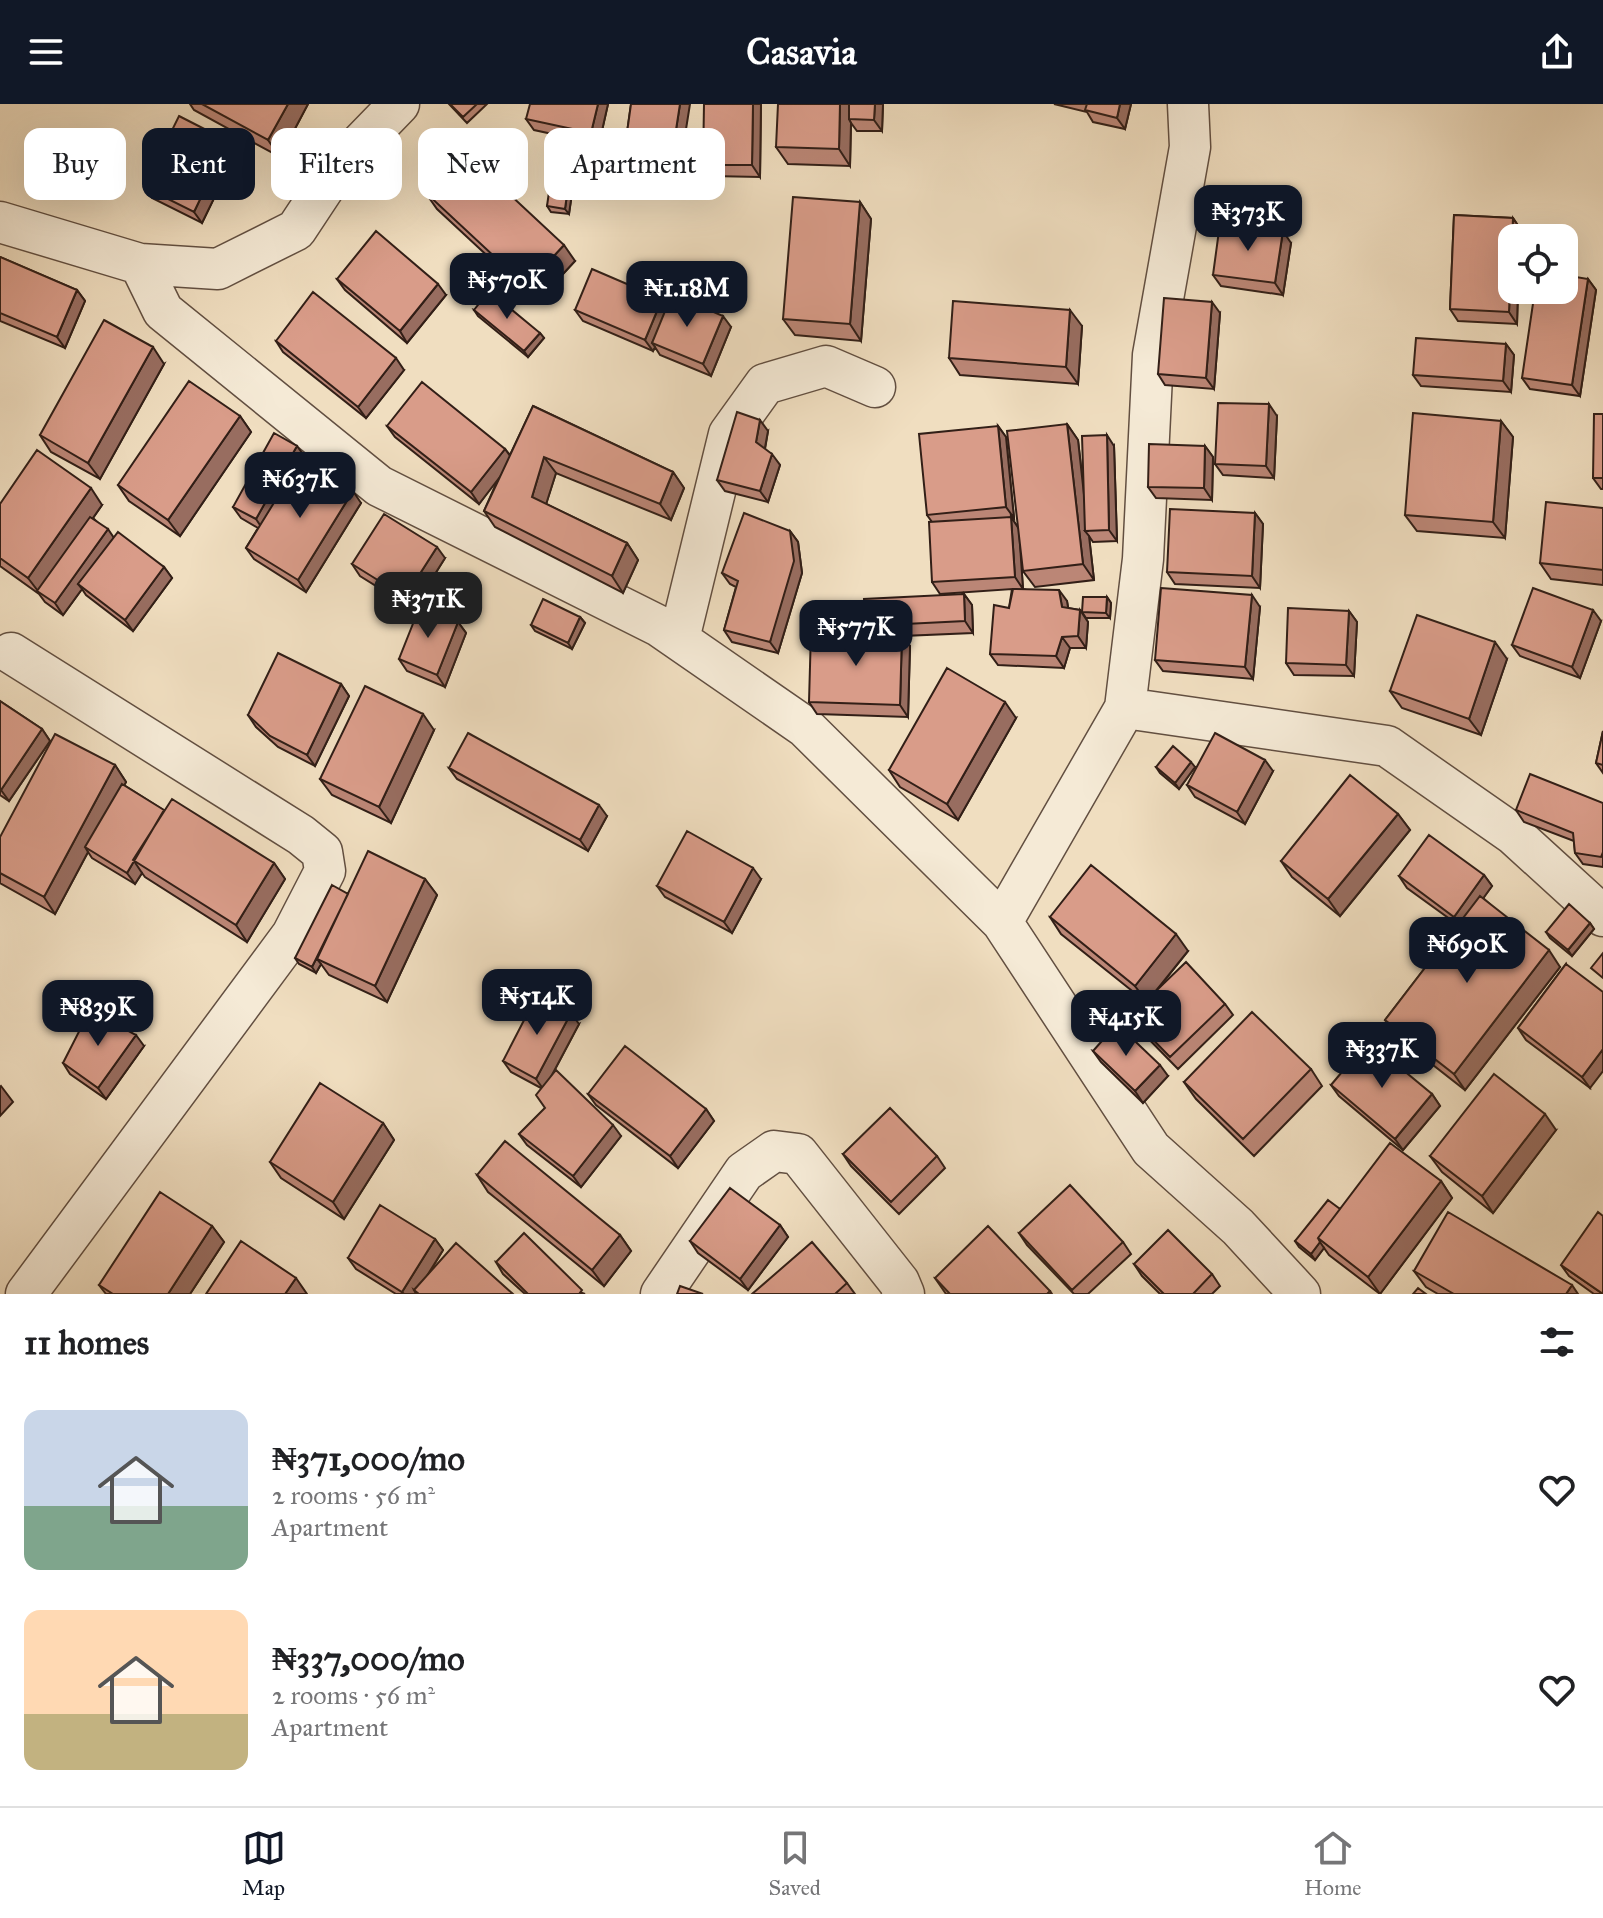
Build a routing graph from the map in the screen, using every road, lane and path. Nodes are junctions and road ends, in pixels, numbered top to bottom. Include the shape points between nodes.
1 (399, 104) edge
2 (1188, 104) edge
3 (0, 222) edge
4 (140, 264) junction
5 (875, 387) dead end
6 (679, 639) junction
7 (11, 653) dead end
8 (1125, 708) junction
9 (1603, 916) edge
10 (1002, 922) junction
11 (26, 1294) edge
12 (661, 1294) edge
13 (904, 1294) edge
14 (1300, 1294) edge

1 - 4 street via 337,168 296,230 218,269
2 - 8 street via 1190,147 1153,355 1143,559
3 - 4 street
4 - 6 street via 163,311 379,486
5 - 6 street via 826,366 765,384 729,434
6 - 10 street via 805,727
7 - 11 street via 301,835 322,852 325,871 292,935
8 - 9 street via 1387,746 1513,834
8 - 10 street
10 - 14 street via 1151,1149 1238,1227
12 - 13 street via 744,1172 774,1151 798,1154

